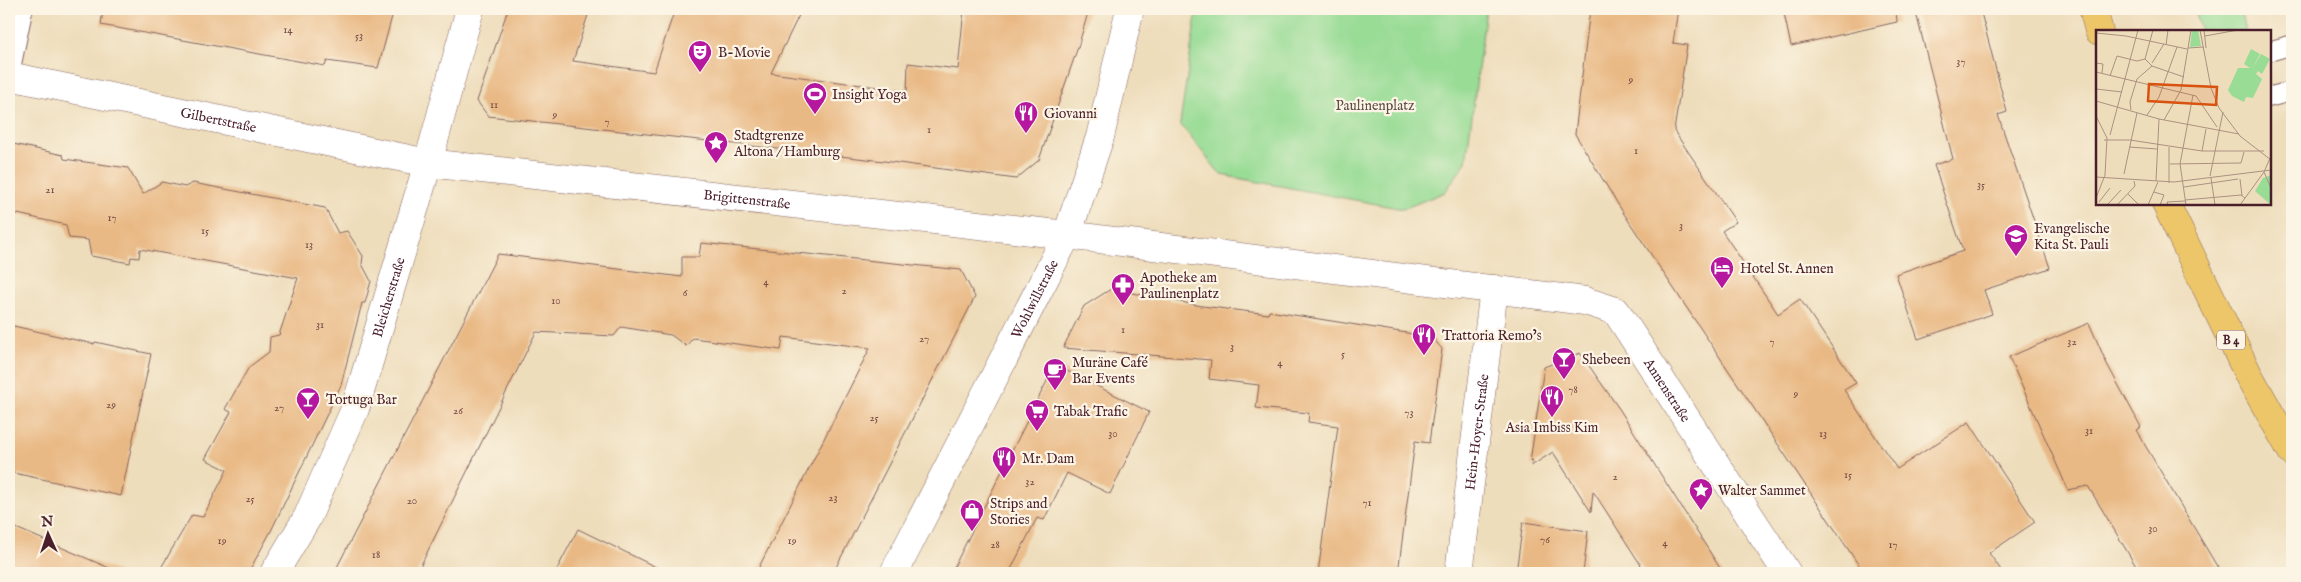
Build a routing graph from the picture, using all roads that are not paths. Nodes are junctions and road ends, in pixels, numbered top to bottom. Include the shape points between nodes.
1 (23, 9) edge
2 (470, 9) edge
3 (1130, 9) edge
4 (2093, 9) edge
5 (2099, 30) edge
6 (2292, 45) edge
7 (2271, 51) edge
8 (9, 76) edge
9 (2292, 91) edge
10 (2271, 97) edge
11 (428, 163) junction
12 (2166, 205) edge
13 (1067, 235) junction
14 (1494, 289) junction
15 (2292, 452) edge
16 (274, 573) edge
17 (894, 573) edge
18 (1459, 573) edge
19 (1787, 573) edge

1 - 8 lane
2 - 11 street, Bleicherstraße
3 - 13 street, Wohlwillstraße via 1100,137
4 - 5 main road
6 - 7 lane
8 - 11 street, Gilbertstraße
9 - 10 lane
11 - 13 street, Brigittenstraße
11 - 16 street, Bleicherstraße via 355,409 307,518
12 - 15 main road, B 4 via 2249,376
13 - 14 street
13 - 17 street, Wohlwillstraße
14 - 18 street, Hein-Hoyer-Straße
14 - 19 street, Annenstraße via 1585,300 1616,311

